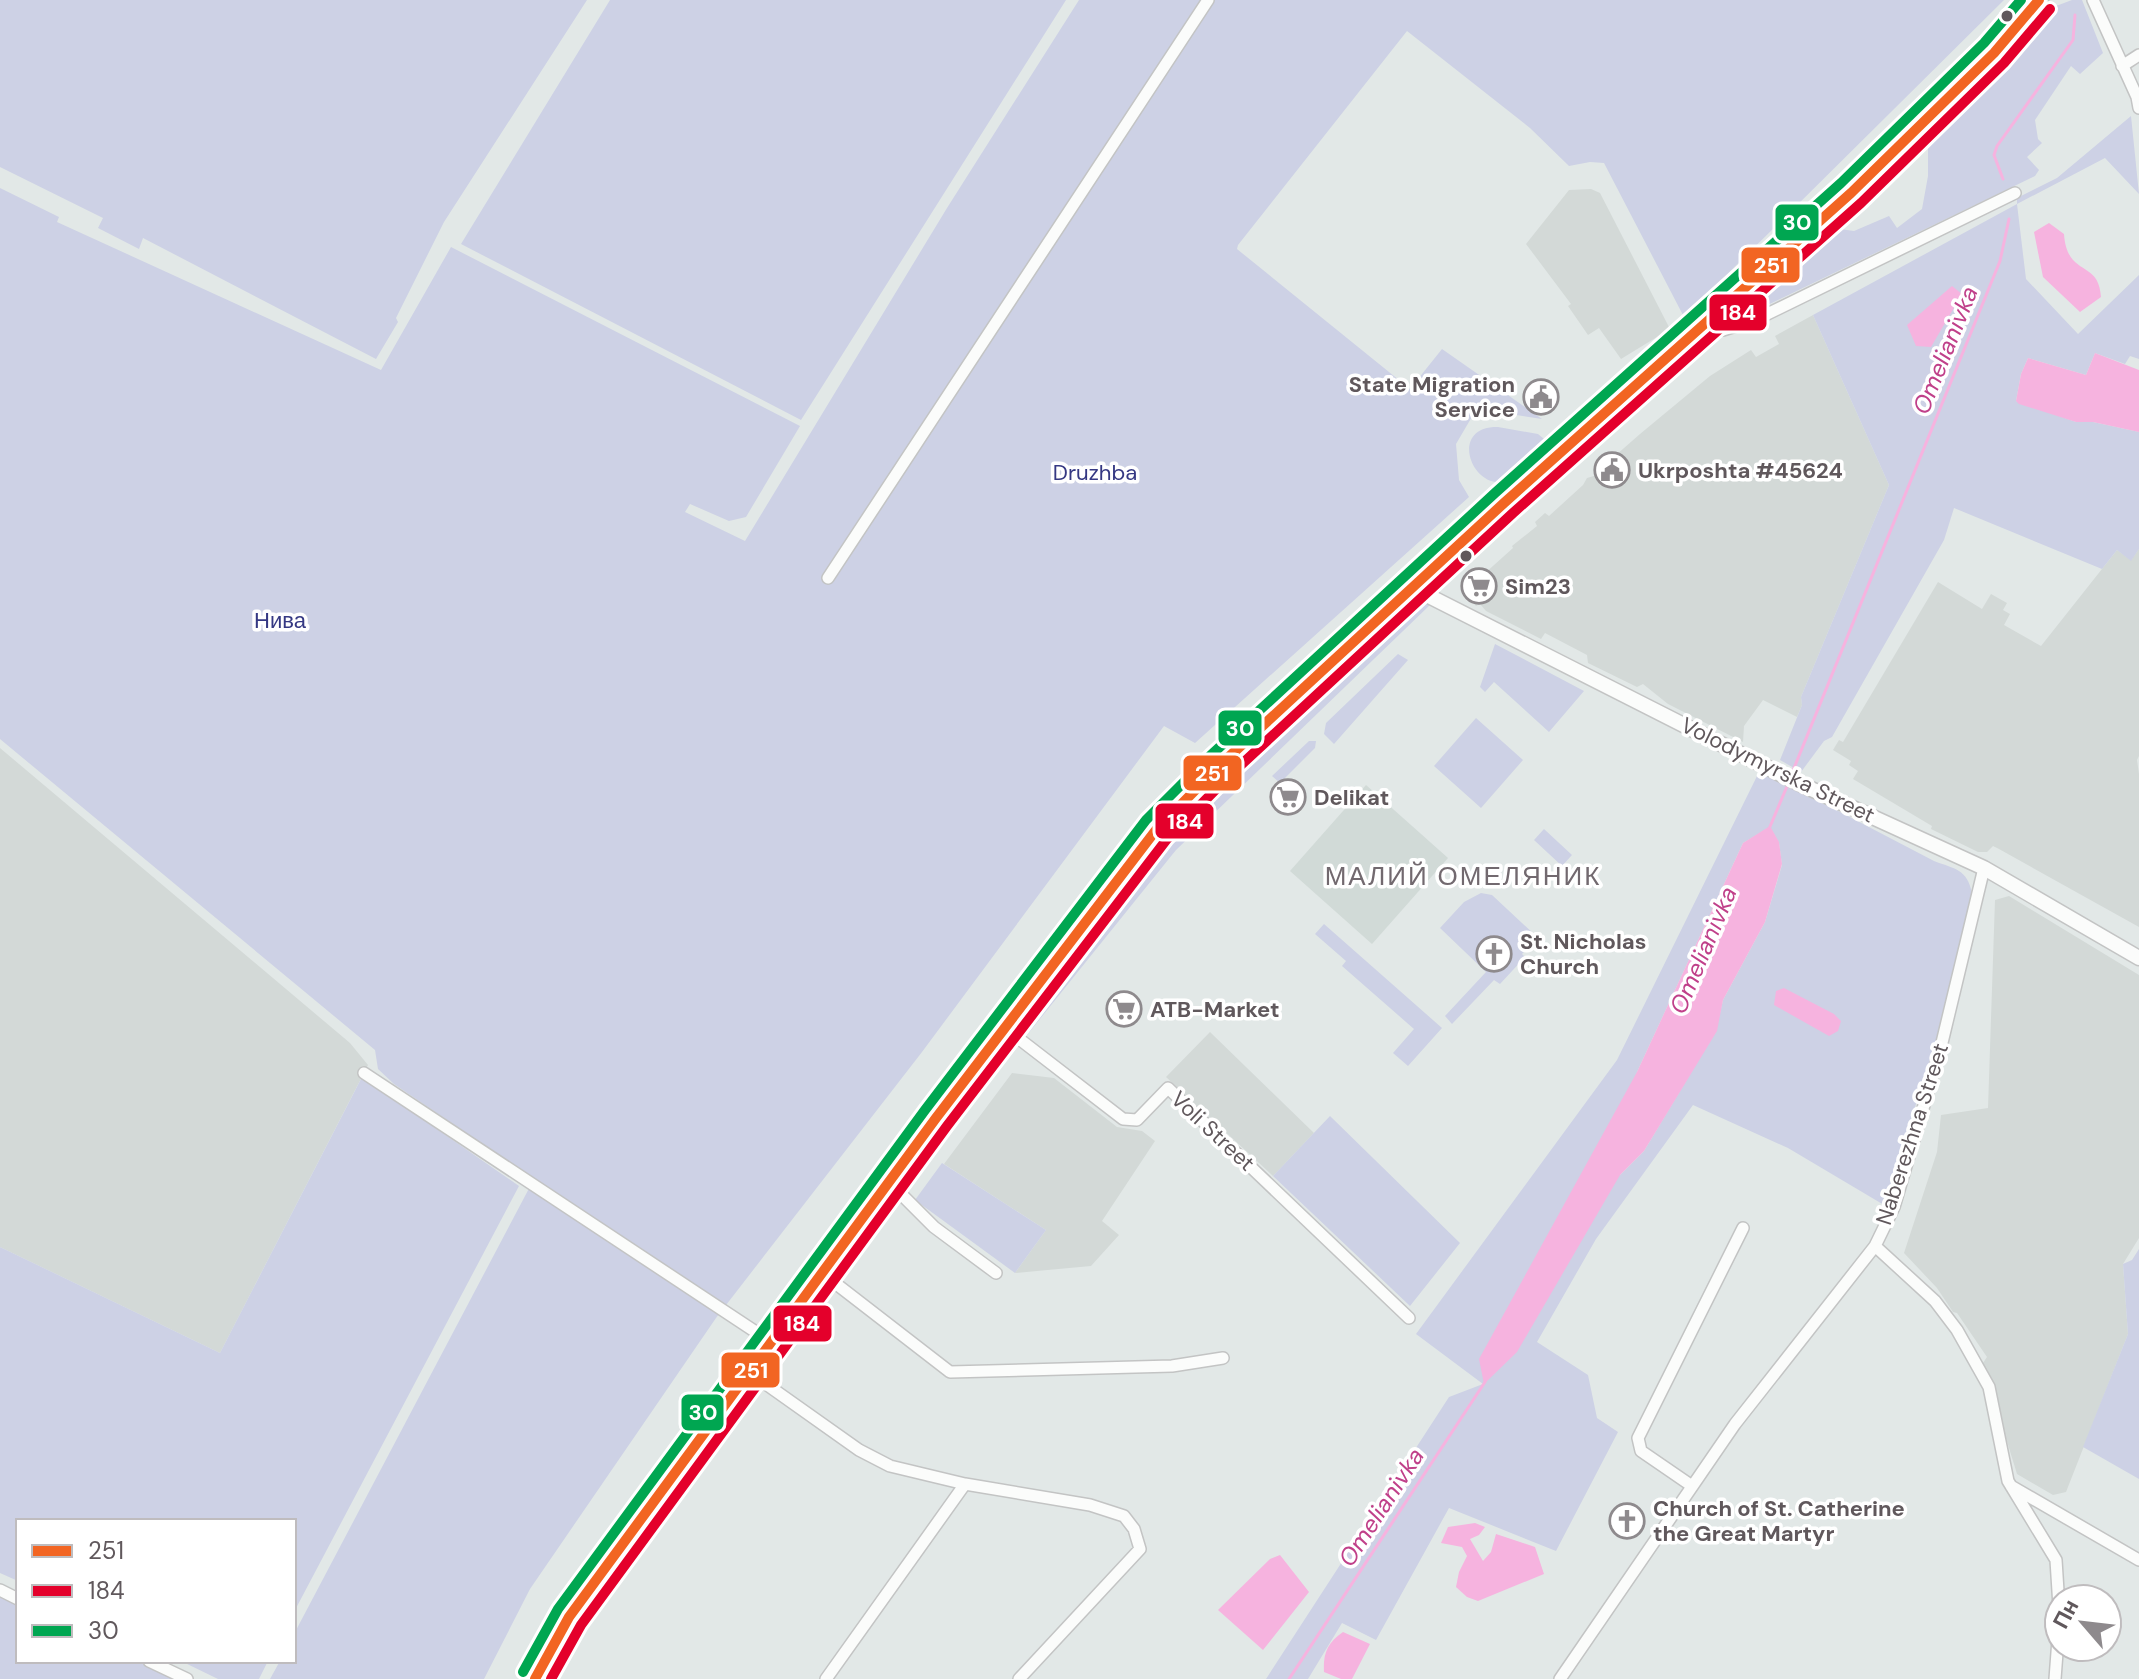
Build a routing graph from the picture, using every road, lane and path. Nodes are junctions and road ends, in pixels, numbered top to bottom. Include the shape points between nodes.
1 (1208, 0) edge
2 (2039, 0) edge
3 (2093, 0) edge
4 (2139, 55) edge
5 (2122, 66) junction
6 (2138, 101) edge
7 (2015, 193) dead end
8 (1710, 319) junction
9 (828, 578) dead end
10 (1413, 588) junction
11 (1984, 868) junction
12 (2139, 958) edge
13 (1005, 1028) junction
14 (364, 1073) dead end
15 (889, 1182) junction
16 (1743, 1228) dead end
17 (1875, 1246) junction
18 (822, 1273) junction
19 (996, 1273) dead end
20 (1409, 1318) dead end
21 (771, 1342) junction
22 (1223, 1358) dead end
23 (749, 1372) junction
24 (965, 1484) junction
25 (1692, 1486) junction
26 (2011, 1486) junction
27 (2139, 1560) edge
28 (2057, 1583) edge
29 (153, 1663) edge
30 (187, 1679) edge
31 (535, 1679) edge
32 (826, 1679) edge
33 (1019, 1679) edge
34 (1560, 1679) edge

1 - 9 street
2 - 8 main road via 1994,53 1851,193
3 - 5 street
4 - 5 street
5 - 6 street
7 - 8 street via 1755,320 1723,330
8 - 10 main road
10 - 11 street, Volodymyrska Street via 1793,780
10 - 13 main road via 1156,830
11 - 12 street, Volodymyrska Street
11 - 17 street, Naberezhna Street via 1940,1051 1894,1207
13 - 15 main road
13 - 20 street, Voli Street via 1123,1119 1137,1120 1168,1088
14 - 21 street
15 - 18 main road
15 - 19 street via 934,1227
16 - 25 street via 1638,1438 1641,1451
17 - 25 street, Naberezhna Street
17 - 26 street via 1935,1301 1957,1330 1989,1387
18 - 21 main road
18 - 22 street via 950,1372 1172,1366
21 - 23 main road
23 - 24 street via 859,1450 890,1466
23 - 31 main road via 569,1617
24 - 32 street
24 - 33 street via 1090,1505 1124,1516 1140,1549
25 - 34 street, Naberezhna Street
26 - 27 street
26 - 28 street via 2056,1560
29 - 30 street

